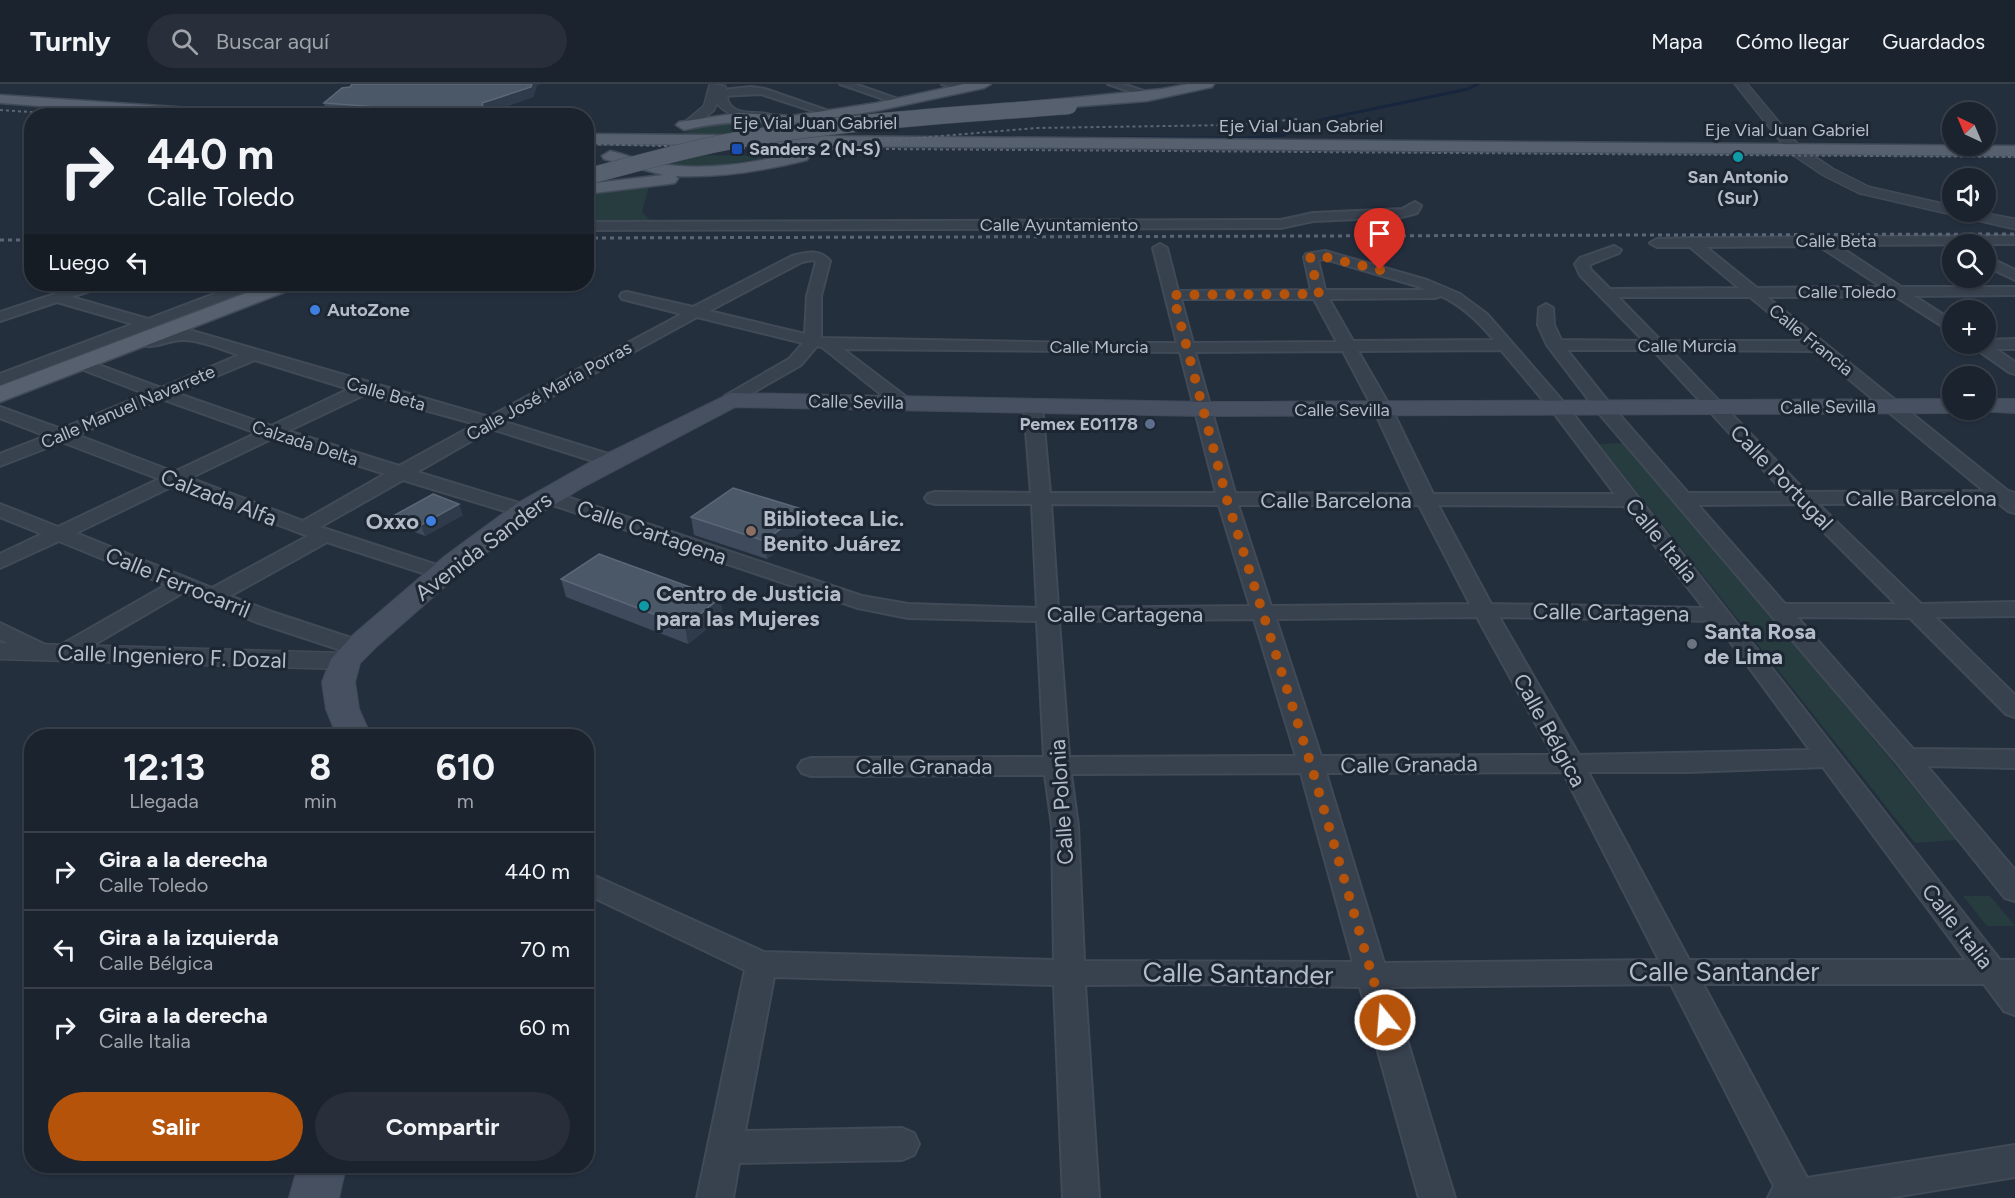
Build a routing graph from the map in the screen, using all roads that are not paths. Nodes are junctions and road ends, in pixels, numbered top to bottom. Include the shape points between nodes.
1 (845, 84) edge
2 (947, 84) edge
3 (984, 84) edge
4 (996, 84) edge
5 (1113, 84) edge
6 (1740, 84) edge
7 (1197, 85) edge
8 (718, 87) edge
9 (962, 88) junction
10 (1152, 95) junction
11 (0, 99) edge
12 (901, 102) junction
13 (0, 106) edge
14 (37, 108) edge
15 (132, 108) edge
16 (832, 114) junction
17 (776, 118) junction
18 (692, 121) junction
19 (834, 139) junction
20 (649, 141) junction
21 (1794, 149) junction
22 (2015, 151) edge
23 (816, 153) junction
24 (627, 154) junction
25 (594, 155) edge
26 (594, 156) edge
27 (594, 157) edge
28 (594, 157) edge
29 (594, 158) edge
30 (787, 160) junction
31 (1810, 160) junction
32 (2015, 162) edge
33 (714, 170) junction
34 (594, 187) edge
35 (594, 187) edge
36 (1415, 206) dead end
37 (1942, 208) edge
38 (1996, 220) edge
39 (2015, 224) edge
40 (594, 226) edge
41 (2015, 240) edge
42 (1821, 241) junction
43 (1996, 241) edge
44 (1692, 242) junction
45 (1942, 242) edge
46 (1657, 243) dead end
47 (1160, 248) dead end
48 (1614, 250) dead end
49 (1310, 258) joint
50 (1996, 266) edge
51 (2015, 276) edge
52 (77, 291) edge
53 (237, 291) edge
54 (250, 291) edge
55 (268, 291) edge
56 (2015, 291) edge
57 (1753, 292) junction
58 (1898, 292) junction
59 (1607, 293) junction
60 (1319, 294) junction
61 (1448, 294) junction
62 (1173, 295) junction
63 (627, 296) dead end
64 (57, 298) junction
65 (1546, 308) dead end
66 (695, 312) junction
67 (0, 317) edge
68 (1942, 321) edge
69 (158, 329) junction
70 (820, 343) junction
71 (1996, 344) edge
72 (2015, 344) edge
73 (1508, 345) junction
74 (1555, 345) junction
75 (1348, 346) junction
76 (1656, 346) junction
77 (1818, 346) junction
78 (1187, 347) junction
79 (256, 354) junction
80 (1993, 354) edge
81 (87, 366) junction
82 (2015, 369) edge
83 (0, 380) edge
84 (0, 386) edge
85 (364, 388) junction
86 (0, 395) edge
87 (160, 395) junction
88 (0, 400) edge
89 (731, 400) junction
90 (903, 403) junction
91 (1033, 406) junction
92 (1892, 406) junction
93 (1942, 406) edge
94 (1996, 406) edge
95 (2015, 406) edge
96 (1716, 407) junction
97 (1604, 408) junction
98 (1203, 409) junction
99 (1560, 409) junction
100 (1383, 410) junction
101 (0, 412) edge
102 (492, 423) junction
103 (272, 433) junction
104 (61, 435) junction
105 (0, 461) edge
106 (612, 461) junction
107 (400, 473) junction
108 (173, 480) junction
109 (935, 498) dead end
110 (1801, 498) junction
111 (1041, 499) junction
112 (1227, 500) junction
113 (1426, 500) junction
114 (1629, 500) junction
115 (1683, 500) junction
116 (2011, 500) edge
117 (536, 504) junction
118 (0, 510) edge
119 (304, 528) junction
120 (58, 534) junction
121 (325, 535) junction
122 (0, 562) edge
123 (442, 573) junction
124 (182, 584) junction
125 (214, 596) junction
126 (2015, 609) edge
127 (1484, 610) junction
128 (1778, 610) junction
129 (1913, 611) junction
130 (1263, 614) junction
131 (1049, 615) junction
132 (1721, 615) junction
133 (0, 630) edge
134 (0, 651) edge
135 (54, 652) junction
136 (351, 655) junction
137 (2015, 709) edge
138 (350, 729) edge
139 (1906, 756) junction
140 (1828, 758) junction
141 (2015, 759) edge
142 (1569, 762) junction
143 (1311, 765) junction
144 (1058, 766) junction
145 (810, 767) dead end
146 (594, 886) edge
147 (2015, 890) edge
148 (761, 963) junction
149 (1679, 972) junction
150 (2004, 972) edge
151 (1069, 973) junction
152 (1371, 975) junction
153 (2015, 1002) edge
154 (902, 1144) dead end
155 (724, 1147) junction
156 (2015, 1161) edge
157 (320, 1173) edge
158 (1794, 1197) edge
159 (314, 1198) edge
160 (715, 1198) edge
161 (1081, 1198) edge
162 (1437, 1198) edge

1 - 12 street
2 - 9 street
3 - 9 main road
4 - 27 main road, bridge via 887,107
5 - 10 street
6 - 21 street
7 - 10 main road
8 - 16 street via 757,90
8 - 17 street via 727,109
8 - 18 street via 710,107
9 - 12 main road
10 - 19 main road via 878,119 861,122
10 - 29 main road, bridge via 946,115 770,135 697,149
11 - 15 main road
12 - 16 main road
13 - 14 main road
16 - 17 main road
17 - 18 main road
17 - 19 main road via 825,129
18 - 20 main road
18 - 25 main road via 649,128
19 - 20 main road, Eje Vial Juan Gabriel
19 - 21 main road, Eje Vial Juan Gabriel via 924,143
19 - 23 main road
20 - 24 main road
20 - 26 main road, Eje Vial Juan Gabriel
21 - 22 main road, Eje Vial Juan Gabriel
21 - 31 street
23 - 24 main road, Eje Vial Juan Gabriel
23 - 30 main road
23 - 31 main road, Eje Vial Juan Gabriel
24 - 28 main road
24 - 33 main road via 659,170
30 - 33 main road
30 - 34 main road via 696,176
31 - 32 main road, Eje Vial Juan Gabriel
31 - 37 street via 1864,190
33 - 35 main road
36 - 40 street, Calle Ayuntamiento via 1401,213 1313,216 1281,224
38 - 39 street
41 - 43 street, Calle Beta
42 - 44 street, Calle Beta
42 - 45 street, Calle Beta
42 - 58 street
44 - 46 street, Calle Beta
44 - 57 street, Calle Francia
47 - 62 street
48 - 59 street, Calle Portugal via 1582,264
49 - 60 street, Calle Bélgica
49 - 61 street, Calle Italia via 1320,255 1361,264
50 - 51 street
52 - 64 street
53 - 69 street
54 - 69 main road
55 - 69 main road
56 - 58 street, Calle Toledo
57 - 58 street, Calle Toledo
57 - 59 street, Calle Toledo
57 - 77 street, Calle Francia
58 - 68 street
59 - 76 street, Calle Portugal
60 - 61 street
60 - 62 street
60 - 75 street, Calle Bélgica
61 - 73 street, Calle Italia via 1472,308
62 - 78 street
63 - 66 street, Calle Murcia
64 - 67 street
64 - 69 street, Calle Beta
65 - 74 street, Calle Italia via 1546,325
66 - 70 street, Calle Murcia
66 - 70 street, Calle José María Porras via 812,255 823,261 814,296
66 - 102 street, Calle José María Porras
69 - 79 street, Calle Beta
69 - 81 street
69 - 83 street
69 - 84 main road
69 - 86 main road
70 - 78 street, Calle Murcia via 995,348
70 - 89 street
70 - 90 street
71 - 72 street
73 - 75 street, Calle Murcia
73 - 99 street, Calle Italia
74 - 76 street, Calle Murcia
74 - 97 street, Calle Italia
75 - 78 street, Calle Murcia
75 - 100 street, Calle Bélgica
76 - 77 street, Calle Murcia
76 - 96 street, Calle Portugal
77 - 92 street, Calle Francia
78 - 98 street
79 - 85 street, Calle Beta
79 - 87 street, Calle Manuel Navarrete
80 - 82 street
81 - 87 street, Calzada Delta
81 - 88 street
85 - 102 street, Calle Beta
85 - 103 street
87 - 103 street, Calzada Delta
87 - 104 street, Calle Manuel Navarrete
89 - 90 main road, Calle Sevilla
89 - 106 main road, Avenida Sanders
90 - 91 main road, Calle Sevilla
91 - 98 main road, Calle Sevilla
91 - 111 street, Calle Polonia
92 - 93 main road, Calle Sevilla
92 - 96 main road, Calle Sevilla
92 - 116 street, Calle Francia
94 - 95 main road
96 - 97 main road, Calle Sevilla
96 - 110 street, Calle Portugal
97 - 99 main road, Calle Sevilla
97 - 115 street, Calle Italia
98 - 100 main road, Calle Sevilla
98 - 112 street
99 - 100 main road, Calle Sevilla
99 - 114 street, Calle Italia
100 - 113 street, Calle Bélgica
101 - 104 street, Calzada Alfa
102 - 106 street, Calle Beta
102 - 107 street, Calle José María Porras
103 - 107 street, Calzada Delta
103 - 108 street
104 - 105 street, Calle Manuel Navarrete
104 - 108 street, Calzada Alfa
106 - 117 main road, Avenida Sanders
107 - 117 street, Calzada Delta
107 - 119 street, Calle José María Porras
108 - 119 street, Calzada Alfa
108 - 120 street
109 - 111 street, Calle Barcelona
110 - 115 street, Calle Barcelona
110 - 116 street, Calle Barcelona
110 - 129 street, Calle Portugal
111 - 112 street, Calle Barcelona
111 - 131 street, Calle Polonia
112 - 113 street, Calle Barcelona
112 - 130 street
113 - 114 street, Calle Barcelona
113 - 127 street, Calle Bélgica
114 - 132 street, Calle Italia
115 - 128 street, Calle Italia
117 - 123 main road, Avenida Sanders
117 - 131 street, Calle Cartagena via 858,602 908,611
118 - 120 street, Calle Ferrocarril
119 - 121 street, Calzada Alfa
120 - 122 street
120 - 124 street, Calle Ferrocarril
121 - 123 street, Calzada Alfa
121 - 125 street
123 - 136 main road, Avenida Sanders
124 - 125 street, Calle Ferrocarril
124 - 135 street
125 - 136 street, Calle Ferrocarril
126 - 129 street
127 - 130 street, Calle Cartagena
127 - 132 street, Calle Cartagena
127 - 142 street, Calle Bélgica
128 - 129 street
128 - 139 street, Calle Italia
129 - 137 street, Calle Portugal
130 - 131 street, Calle Cartagena
130 - 143 street
131 - 144 street, Calle Polonia
132 - 140 street, Calle Italia
133 - 135 street
134 - 135 street, Calle Ingeniero F. Dozal
135 - 136 street, Calle Ingeniero F. Dozal
136 - 138 main road via 338,696
139 - 141 street
139 - 147 street, Calle Italia
140 - 142 street, Calle Granada
140 - 150 street, Calle Italia
142 - 143 street, Calle Granada
142 - 149 street, Calle Bélgica
143 - 144 street, Calle Granada
143 - 152 street
144 - 145 street, Calle Granada
144 - 151 street, Calle Polonia via 1065,826
146 - 148 street, Calle Santander
148 - 151 street, Calle Santander
148 - 155 street
149 - 150 street, Calle Santander
149 - 152 street, Calle Santander
149 - 158 street, Calle Bélgica
150 - 153 street, Calle Italia
151 - 152 street, Calle Santander
151 - 161 street, Calle Polonia
152 - 162 street
154 - 155 street
155 - 160 street
156 - 158 street
157 - 159 main road

